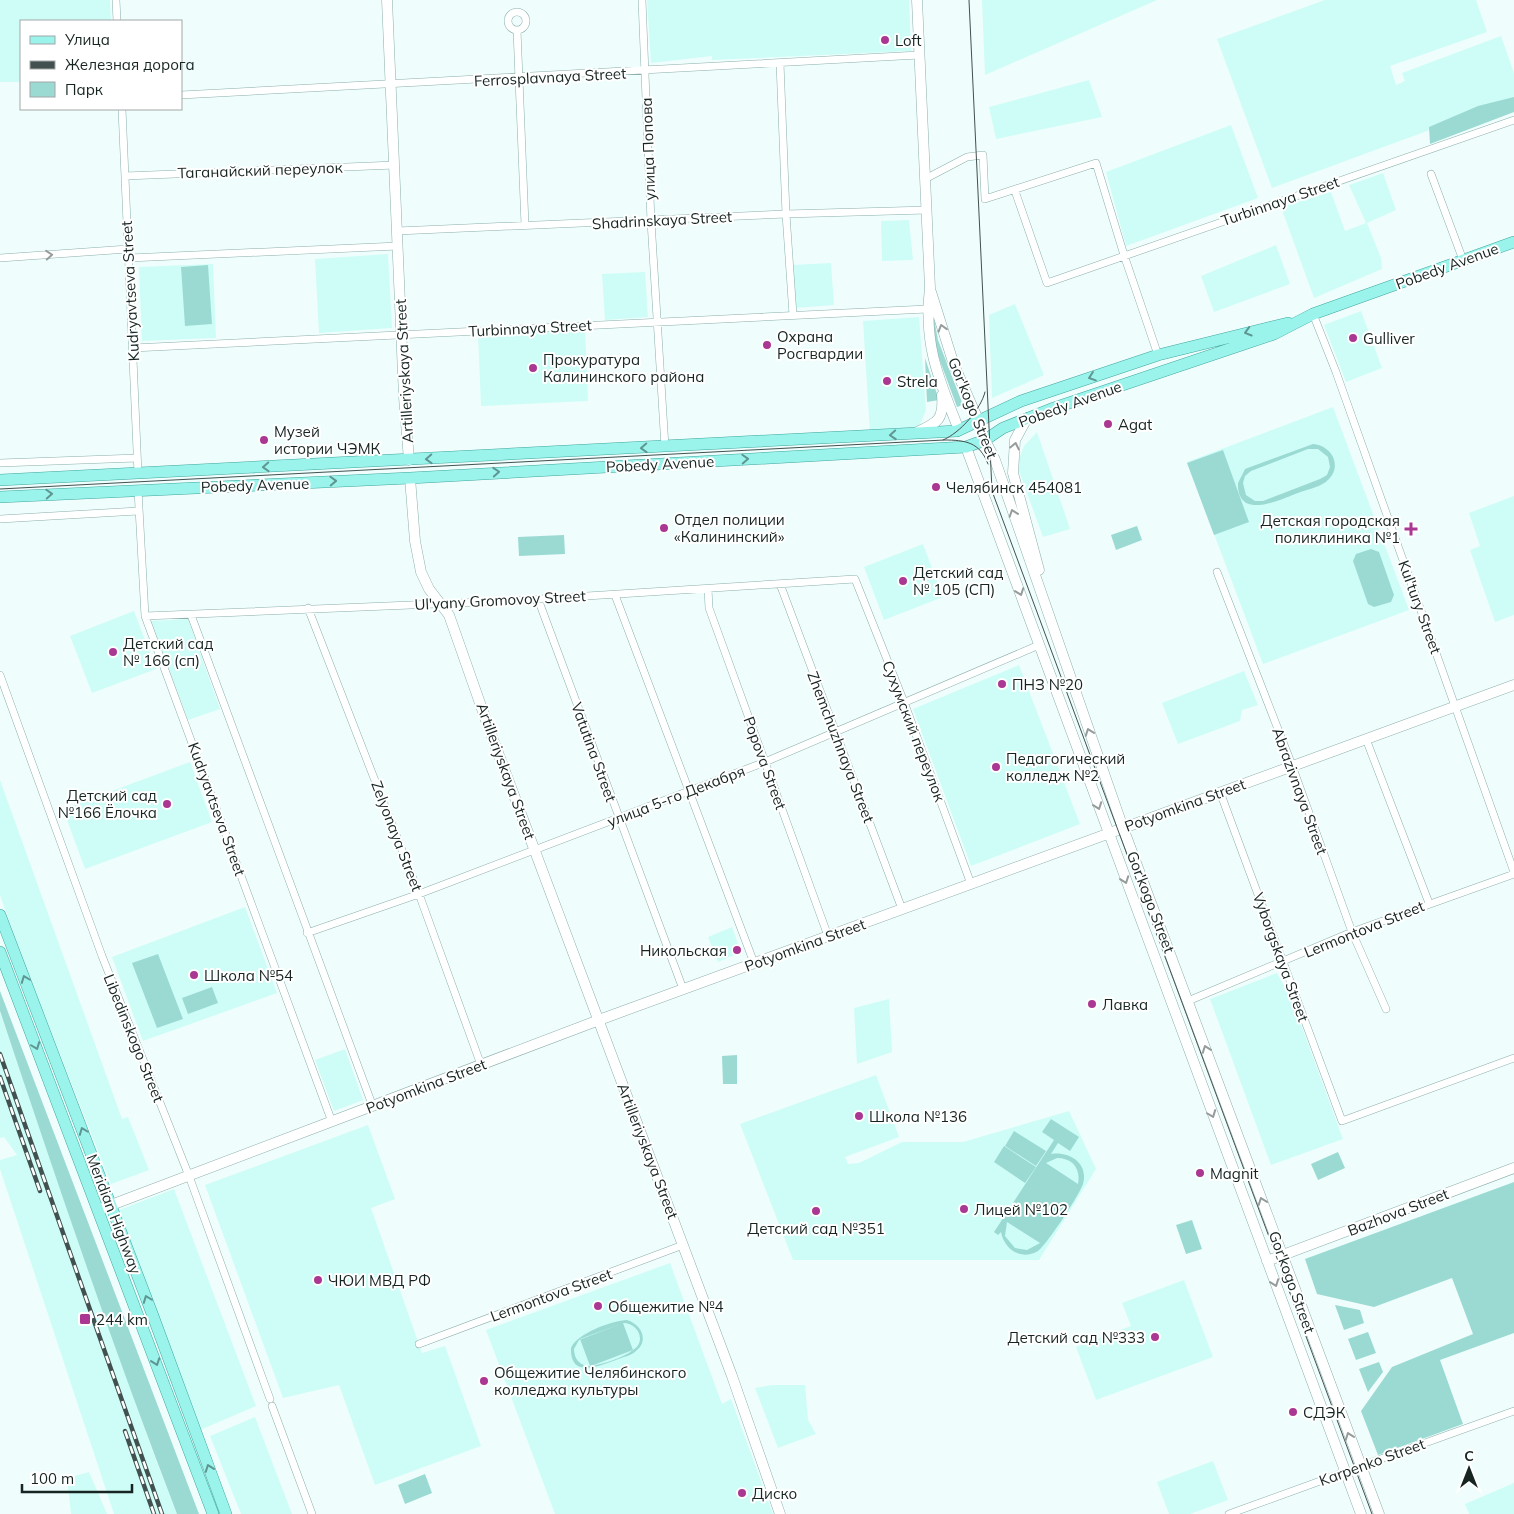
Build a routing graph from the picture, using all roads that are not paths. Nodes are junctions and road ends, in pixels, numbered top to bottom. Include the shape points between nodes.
1 (116, 0) edge
2 (387, 0) edge
3 (642, 0) edge
4 (917, 0) edge
5 (117, 20) edge
6 (517, 30) dead end
7 (920, 55) junction
8 (780, 64) junction
9 (646, 71) junction
10 (520, 78) junction
11 (391, 85) junction
12 (182, 95) edge
13 (122, 110) edge
14 (1514, 120) edge
15 (395, 165) junction
16 (1431, 174) dead end
17 (125, 176) junction
18 (925, 179) junction
19 (1015, 190) junction
20 (927, 210) junction
21 (786, 214) junction
22 (651, 221) junction
23 (525, 225) junction
24 (397, 232) junction
25 (1514, 242) edge
26 (398, 246) junction
27 (128, 249) junction
28 (1124, 255) junction
29 (0, 258) edge
30 (129, 258) junction
31 (1464, 260) junction
32 (930, 288) junction
33 (928, 308) junction
34 (1313, 314) junction
35 (793, 315) junction
36 (658, 322) junction
37 (1296, 322) junction
38 (402, 335) junction
39 (133, 348) junction
40 (1158, 355) junction
41 (941, 384) junction
42 (1027, 418) junction
43 (979, 422) junction
44 (959, 430) junction
45 (912, 434) junction
46 (985, 440) junction
47 (665, 447) junction
48 (966, 448) junction
49 (137, 458) junction
50 (409, 460) junction
51 (0, 463) edge
52 (138, 473) junction
53 (410, 478) junction
54 (0, 480) edge
55 (138, 490) junction
56 (0, 497) edge
57 (138, 511) junction
58 (0, 519) edge
59 (1217, 572) dead end
60 (855, 579) joint
61 (780, 584) junction
62 (708, 589) junction
63 (615, 595) junction
64 (1041, 596) junction
65 (538, 599) junction
66 (439, 604) junction
67 (308, 608) junction
68 (191, 615) junction
69 (145, 616) junction
70 (1039, 645) junction
71 (0, 675) edge
72 (1514, 685) edge
73 (904, 702) junction
74 (1078, 703) junction
75 (1455, 706) junction
76 (1062, 708) junction
77 (836, 732) junction
78 (1366, 739) junction
79 (765, 762) junction
80 (1291, 766) junction
81 (690, 792) junction
82 (1220, 792) junction
83 (618, 818) junction
84 (1123, 828) junction
85 (1108, 834) junction
86 (535, 851) junction
87 (1514, 873) edge
88 (971, 884) junction
89 (419, 894) junction
90 (1429, 903) junction
91 (902, 910) junction
92 (0, 915) edge
93 (1352, 932) junction
94 (307, 933) junction
95 (828, 936) junction
96 (0, 952) edge
97 (1284, 962) junction
98 (754, 964) junction
99 (683, 990) junction
100 (1188, 1001) junction
101 (1386, 1009) dead end
102 (599, 1020) junction
103 (1514, 1058) edge
104 (481, 1065) junction
105 (373, 1107) junction
106 (332, 1122) junction
107 (1514, 1168) edge
108 (189, 1176) junction
109 (110, 1205) junction
110 (98, 1210) junction
111 (683, 1245) junction
112 (1282, 1255) junction
113 (1267, 1260) junction
114 (419, 1344) dead end
115 (1514, 1411) edge
116 (1361, 1466) junction
117 (1345, 1472) junction
118 (212, 1514) edge
119 (226, 1514) edge
120 (312, 1514) edge
121 (780, 1514) edge
122 (1229, 1514) edge
123 (1360, 1514) edge
124 (1379, 1514) edge

1 - 5 street
2 - 11 street, Artilleriyskaya Street
3 - 9 street, улица Попова
4 - 7 street, Gor'kogo Street
6 - 10 street
7 - 8 street, Ferrosplavnaya Street
7 - 18 street, Gor'kogo Street
8 - 9 street, Ferrosplavnaya Street
8 - 21 street
9 - 10 street, Ferrosplavnaya Street
9 - 22 street, улица Попова
10 - 11 street, Ferrosplavnaya Street
10 - 23 street
11 - 12 street, Ferrosplavnaya Street
11 - 15 street, Artilleriyskaya Street
13 - 17 street, Kudryavtseva Street
14 - 28 street, Turbinnaya Street
15 - 17 street, Таганайский переулок
15 - 24 street, Artilleriyskaya Street
16 - 31 street
17 - 27 street, Kudryavtseva Street
18 - 19 street via 967,157 983,156 985,199
18 - 20 street, Gor'kogo Street
19 - 28 street, Turbinnaya Street via 1047,282
19 - 28 street via 1096,163
20 - 21 street, Shadrinskaya Street
20 - 32 street, Gor'kogo Street
21 - 22 street, Shadrinskaya Street
21 - 35 street
22 - 23 street, Shadrinskaya Street
22 - 36 street, улица Попова
23 - 24 street, Shadrinskaya Street
24 - 26 street, Artilleriyskaya Street
25 - 31 main road, Pobedy Avenue
26 - 30 street
26 - 38 street, Artilleriyskaya Street
29 -> 27 street
27 - 30 street, Kudryavtseva Street
28 - 40 street
30 - 39 street, Kudryavtseva Street
31 - 34 main road, Pobedy Avenue
32 - 33 street, Gor'kogo Street
43 -> 32 street, Gor'kogo Street via 954,365
33 - 35 street, Turbinnaya Street
33 - 41 street, Gor'kogo Street via 930,346
34 - 37 main road, Pobedy Avenue
34 - 75 street, Kul'tury Street
35 - 36 street, Turbinnaya Street
36 - 38 street, Turbinnaya Street
36 - 47 street, улица Попова
37 -> 40 main road, Pobedy Avenue via 1272,325
37 - 42 main road, Pobedy Avenue via 1274,334
38 - 39 street, Turbinnaya Street
38 - 50 street, Artilleriyskaya Street
39 - 49 street, Kudryavtseva Street
40 -> 43 main road, Pobedy Avenue via 1021,401
41 - 44 street, Gor'kogo Street
41 - 45 street, Gor'kogo Street via 943,408 940,418 933,425
42 - 46 main road, Pobedy Avenue
64 -> 42 street via 1040,573 1013,473 1015,440
43 - 44 main road, Pobedy Avenue
43 - 46 main road, Gor'kogo Street
44 - 45 main road, Pobedy Avenue
44 - 48 main road, Gor'kogo Street
45 -> 47 main road, Pobedy Avenue
46 - 48 main road, Pobedy Avenue
64 -> 46 street, Gor'kogo Street via 995,460
47 -> 50 main road, Pobedy Avenue
53 -> 48 main road, Pobedy Avenue
48 -> 70 street, Gor'kogo Street
49 - 51 street
49 - 52 street, Kudryavtseva Street
50 -> 52 main road, Pobedy Avenue
50 - 53 main road, Artilleriyskaya Street
52 - 54 main road, Pobedy Avenue
55 -> 53 main road, Pobedy Avenue
53 - 66 street, Artilleriyskaya Street via 417,561 429,590
56 -> 55 main road, Pobedy Avenue
55 - 57 street, Kudryavtseva Street
57 - 58 street
57 - 69 street, Kudryavtseva Street
59 - 80 street, Abrazivnaya Street
60 - 61 street, Ul'yany Gromovoy Street
60 - 73 street, Сухумский переулок
61 - 62 street, Ul'yany Gromovoy Street
61 - 77 street, Zhemchuzhnaya Street
62 - 63 street, Ul'yany Gromovoy Street
62 - 79 street, Popova Street via 709,608
63 - 65 street, Ul'yany Gromovoy Street
63 - 81 street
64 - 74 street, Gor'kogo Street
65 - 66 street, Ul'yany Gromovoy Street
65 - 83 street, Vatutina Street
66 - 67 street, Ul'yany Gromovoy Street
66 - 86 street, Artilleriyskaya Street via 449,615
67 - 68 street, Ul'yany Gromovoy Street
67 - 89 street, Zelyonaya Street
68 - 69 street, Ul'yany Gromovoy Street
68 - 94 street
69 - 106 street, Kudryavtseva Street
70 - 73 street, улица 5-го Декабря
70 - 76 street, Gor'kogo Street
71 - 108 street, Libedinskogo Street via 102,956
72 - 75 street, Potyomkina Street
73 - 77 street, улица 5-го Декабря
73 - 88 street, Сухумский переулок
74 - 76 street
84 -> 74 street, Gor'kogo Street
75 - 78 street, Potyomkina Street
75 - 87 street, Kul'tury Street
76 -> 85 street, Gor'kogo Street
77 - 79 street, улица 5-го Декабря
77 - 91 street, Zhemchuzhnaya Street
78 - 80 street, Potyomkina Street
78 - 90 street
79 - 81 street, улица 5-го Декабря
79 - 95 street, Popova Street
80 - 82 street, Potyomkina Street
80 - 93 street, Abrazivnaya Street
81 - 83 street, улица 5-го Декабря
81 - 98 street
82 - 84 street, Potyomkina Street
82 - 97 street, Vyborgskaya Street
83 - 86 street, улица 5-го Декабря
83 - 99 street, Vatutina Street
84 - 85 street, Potyomkina Street
84 - 100 street, Gor'kogo Street
85 - 88 street, Potyomkina Street
85 -> 113 street, Gor'kogo Street
86 - 89 street, улица 5-го Декабря
86 - 102 street, Artilleriyskaya Street
87 - 90 street, Lermontova Street
88 - 91 street, Potyomkina Street
89 - 94 street, улица 5-го Декабря
89 - 104 street, Zelyonaya Street
90 - 93 street, Lermontova Street
91 - 95 street, Potyomkina Street
109 -> 92 main road, Meridian Highway
93 - 97 street, Lermontova Street
93 - 101 street, Abrazivnaya Street
94 - 105 street
95 - 98 street, Potyomkina Street
96 -> 110 main road, Meridian Highway
97 - 100 street, Lermontova Street
97 - 103 street, Vyborgskaya Street via 1342,1121
98 - 99 street, Potyomkina Street
99 - 102 street, Potyomkina Street
112 -> 100 street, Gor'kogo Street
102 - 104 street, Potyomkina Street
102 - 111 street, Artilleriyskaya Street
104 - 105 street, Potyomkina Street
105 - 106 street, Potyomkina Street
106 - 108 street, Potyomkina Street
107 - 112 street, Bazhova Street
108 - 109 street, Potyomkina Street
108 - 120 street, Libedinskogo Street
109 - 110 street, Potyomkina Street
119 -> 109 main road, Meridian Highway
110 -> 118 main road, Meridian Highway
111 - 114 street, Lermontova Street
111 - 121 street, Artilleriyskaya Street
112 - 113 street, Bazhova Street
116 -> 112 street, Gor'kogo Street
113 -> 117 street, Gor'kogo Street
115 - 116 street, Karpenko Street
116 - 117 street, Karpenko Street
116 - 124 street, Gor'kogo Street
117 - 122 street, Karpenko Street
117 - 123 street, Gor'kogo Street

